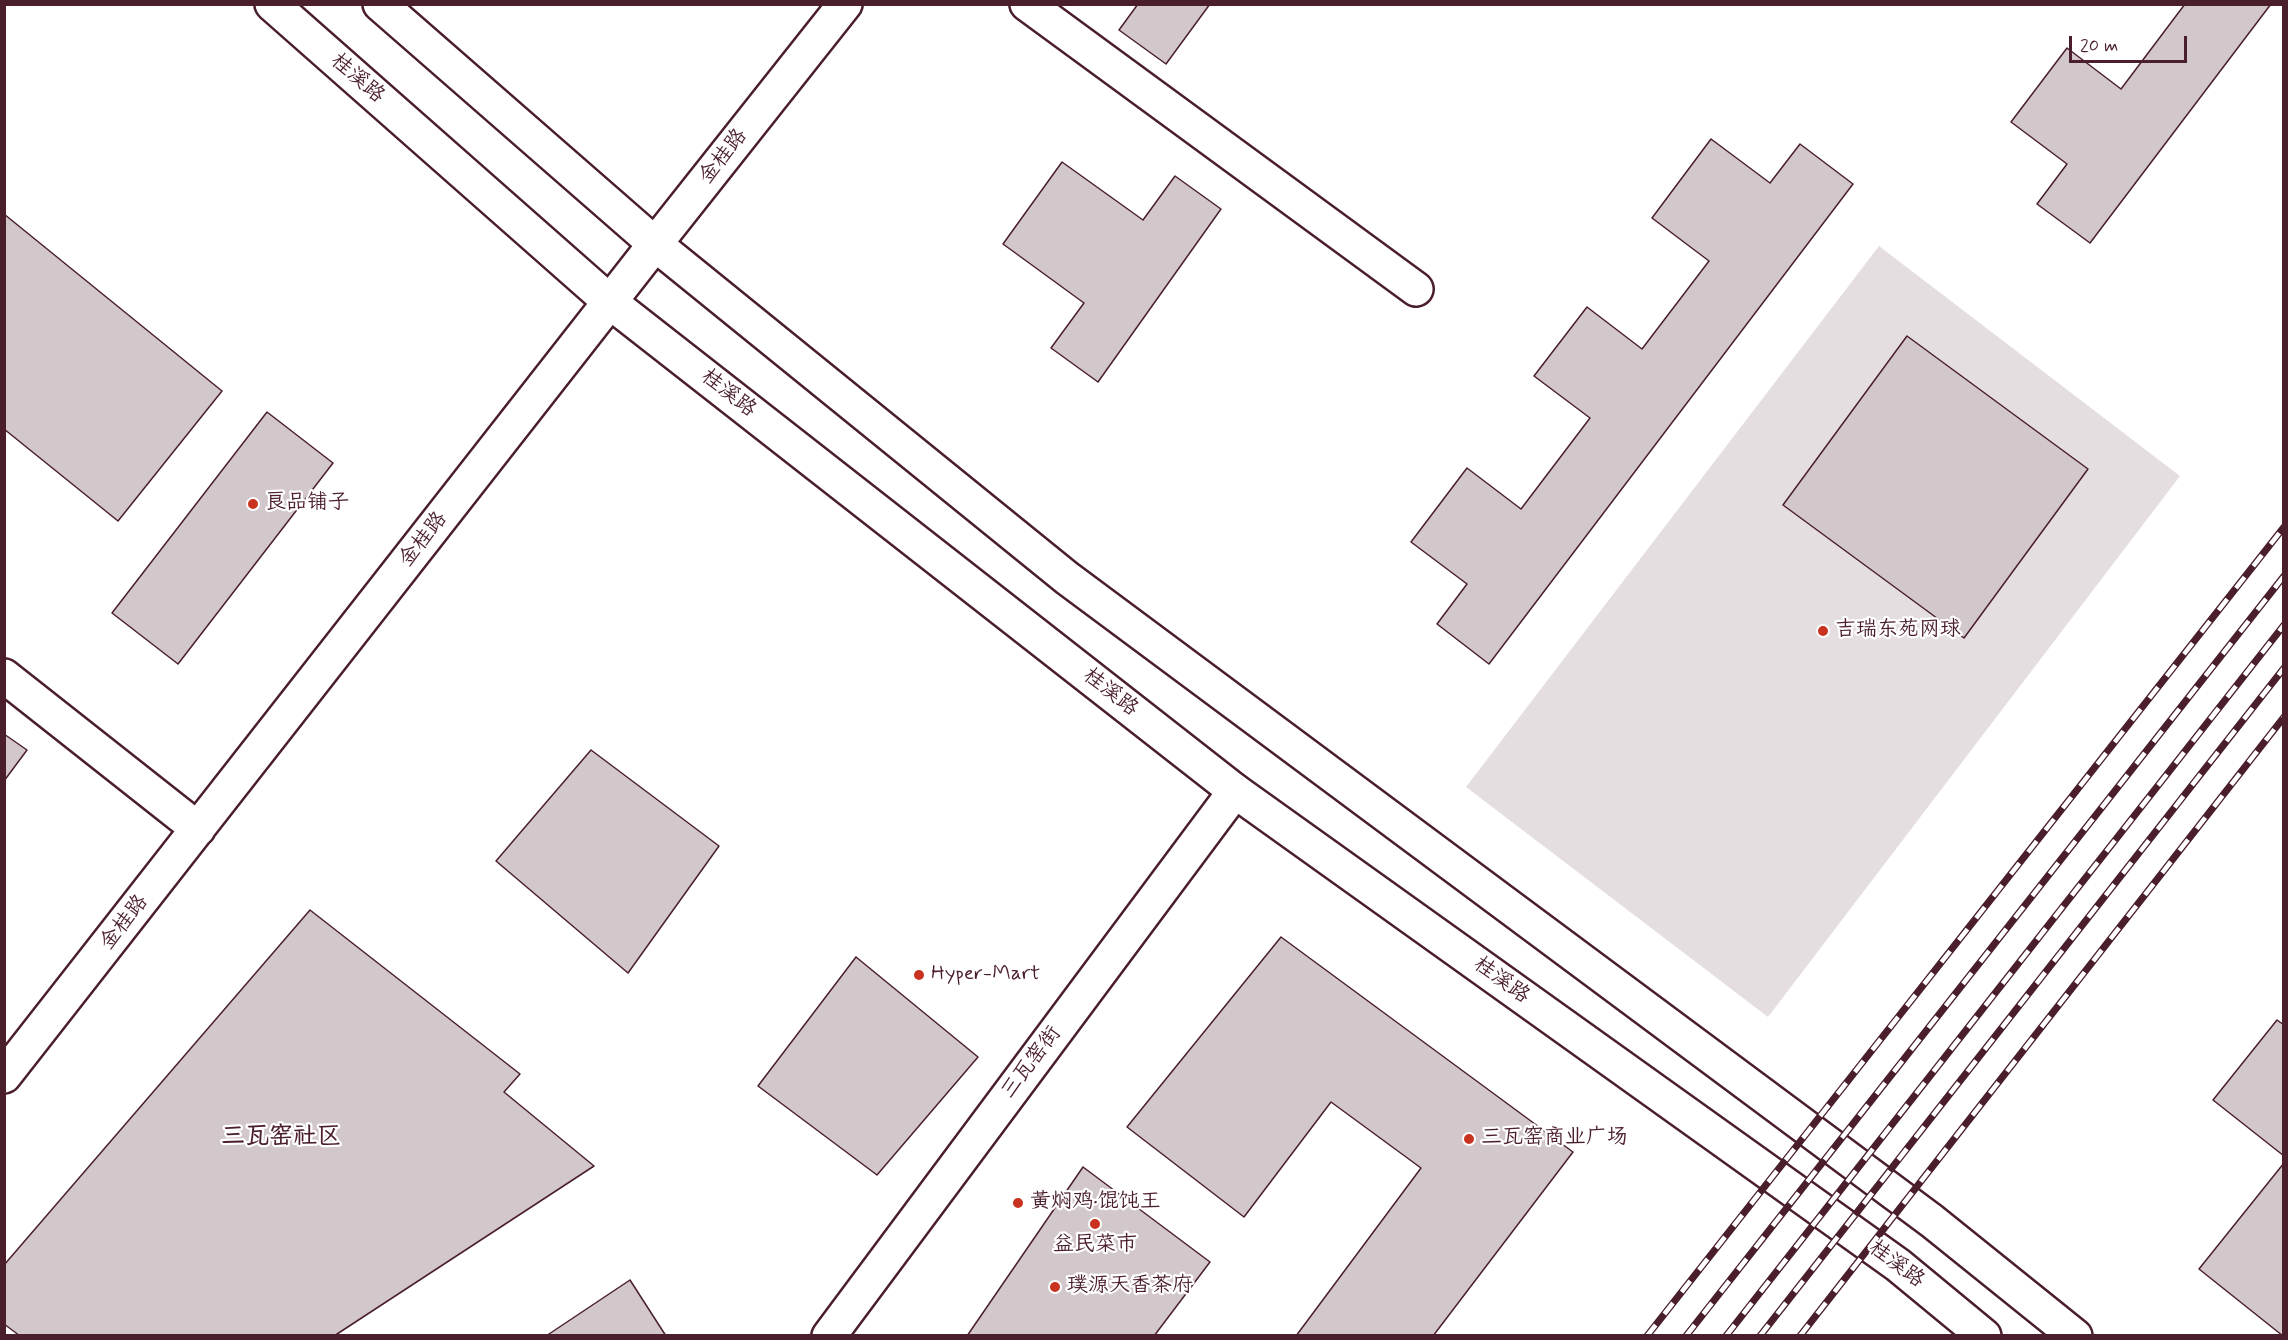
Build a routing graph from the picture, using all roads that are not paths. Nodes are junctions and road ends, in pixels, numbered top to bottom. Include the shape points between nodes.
1 (272, 4) edge
2 (380, 4) edge
3 (845, 4) edge
4 (1027, 4) edge
5 (655, 244) junction
6 (1416, 289) dead end
7 (610, 302) junction
8 (4, 676) edge
9 (1235, 791) junction
10 (198, 829) junction
11 (4, 1076) edge
12 (830, 1335) edge
13 (1984, 1335) edge
14 (2075, 1335) edge

1 - 7 main road, 桂溪路
2 - 5 main road
3 - 5 main road, 金桂路
4 - 6 main road
5 - 7 main road, 金桂路
5 - 14 main road via 1067,578 1932,1221
7 - 9 main road, 桂溪路
7 - 10 main road, 金桂路
8 - 10 main road
9 - 12 main road, 三瓦窑街
9 - 13 main road, 桂溪路 via 1898,1265
10 - 11 main road, 金桂路

